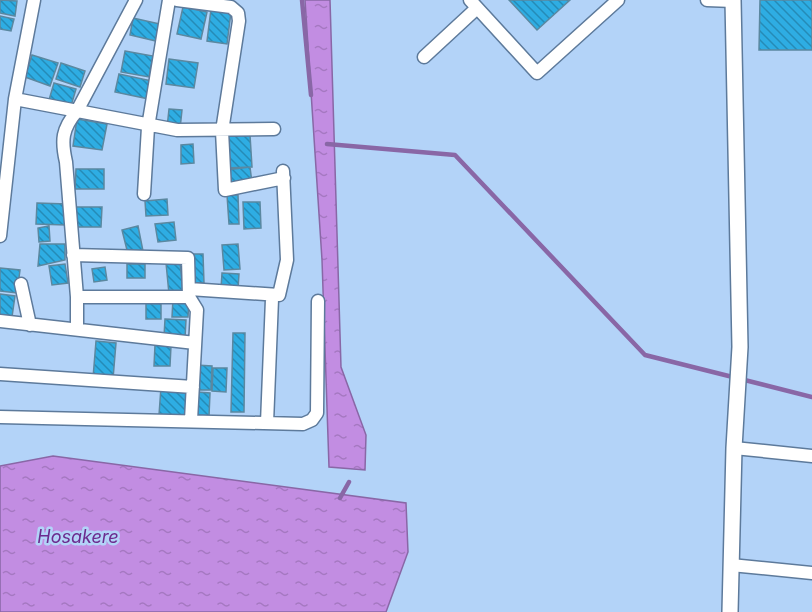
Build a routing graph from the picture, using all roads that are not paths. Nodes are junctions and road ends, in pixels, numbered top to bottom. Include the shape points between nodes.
1 (34, 0) edge
2 (136, 0) edge
3 (169, 0) edge
4 (177, 0) edge
5 (618, 0) edge
6 (707, 0) edge
7 (733, 1) edge
8 (474, 4) edge
9 (424, 57) dead end
10 (15, 99) junction
11 (77, 111) junction
12 (148, 127) junction
13 (274, 129) dead end
14 (222, 130) junction
15 (144, 194) dead end
16 (0, 236) edge
17 (73, 255) junction
18 (21, 284) dead end
19 (189, 293) junction
20 (77, 297) junction
21 (272, 299) dead end
22 (318, 301) dead end
23 (0, 321) edge
24 (30, 325) junction
25 (77, 329) junction
26 (195, 343) junction
27 (0, 374) edge
28 (193, 387) junction
29 (0, 417) edge
30 (192, 420) junction
31 (267, 423) junction
32 (734, 448) junction
33 (812, 456) edge
34 (731, 565) junction
35 (812, 573) edge
36 (730, 612) edge

1 - 10 street
2 - 11 street
3 - 12 street
4 - 14 street via 231,7 238,13
5 - 8 street via 537,74
6 - 7 street
7 - 32 street via 740,347
8 - 9 street
10 - 11 street
10 - 16 street
11 - 12 street
11 - 17 street via 65,126 62,141
12 - 14 street
12 - 15 street
13 - 14 street
14 - 19 street via 225,190 284,174 287,260 279,295
17 - 19 street via 188,258
17 - 20 street
18 - 24 street
19 - 20 street
19 - 26 street via 197,310
20 - 25 street
21 - 31 street
22 - 31 street via 317,414 303,424
23 - 24 street
24 - 25 street
25 - 26 street
26 - 28 street
27 - 28 street
28 - 30 street
29 - 30 street
30 - 31 street
32 - 33 street
32 - 34 street
34 - 35 street
34 - 36 street

